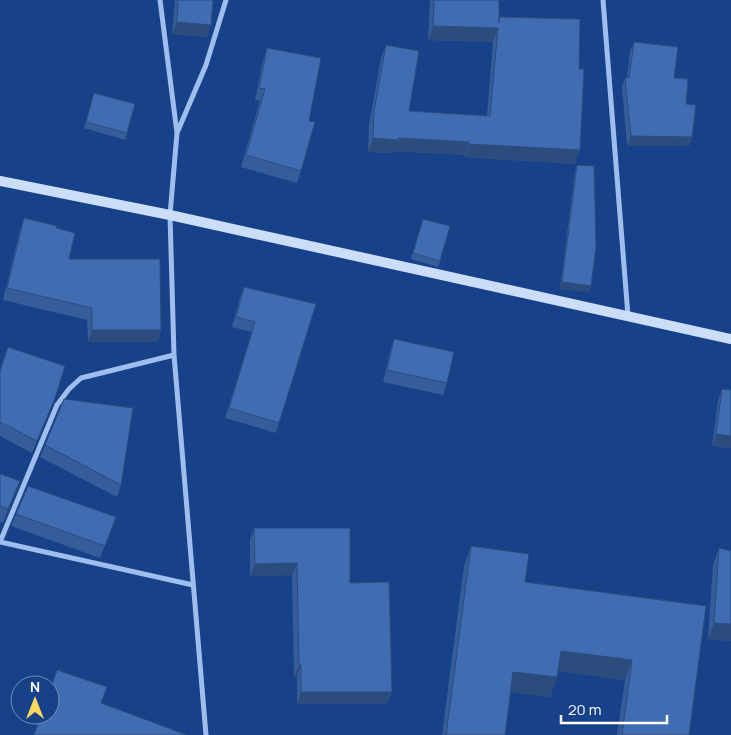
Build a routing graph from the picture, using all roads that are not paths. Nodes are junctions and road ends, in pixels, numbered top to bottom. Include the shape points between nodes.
1 (160, 0) edge
2 (226, 0) edge
3 (603, 0) edge
4 (177, 133) junction
5 (0, 181) edge
6 (170, 214) junction
7 (628, 316) junction
8 (731, 339) edge
9 (174, 355) junction
10 (0, 542) edge
11 (193, 585) junction
12 (206, 735) edge

1 - 4 street
2 - 4 street via 206,65
3 - 7 street
4 - 6 street
5 - 6 main road
6 - 7 main road
6 - 9 street
7 - 8 main road
9 - 10 street via 81,378 69,389 57,405
9 - 11 street
10 - 11 street
11 - 12 street

